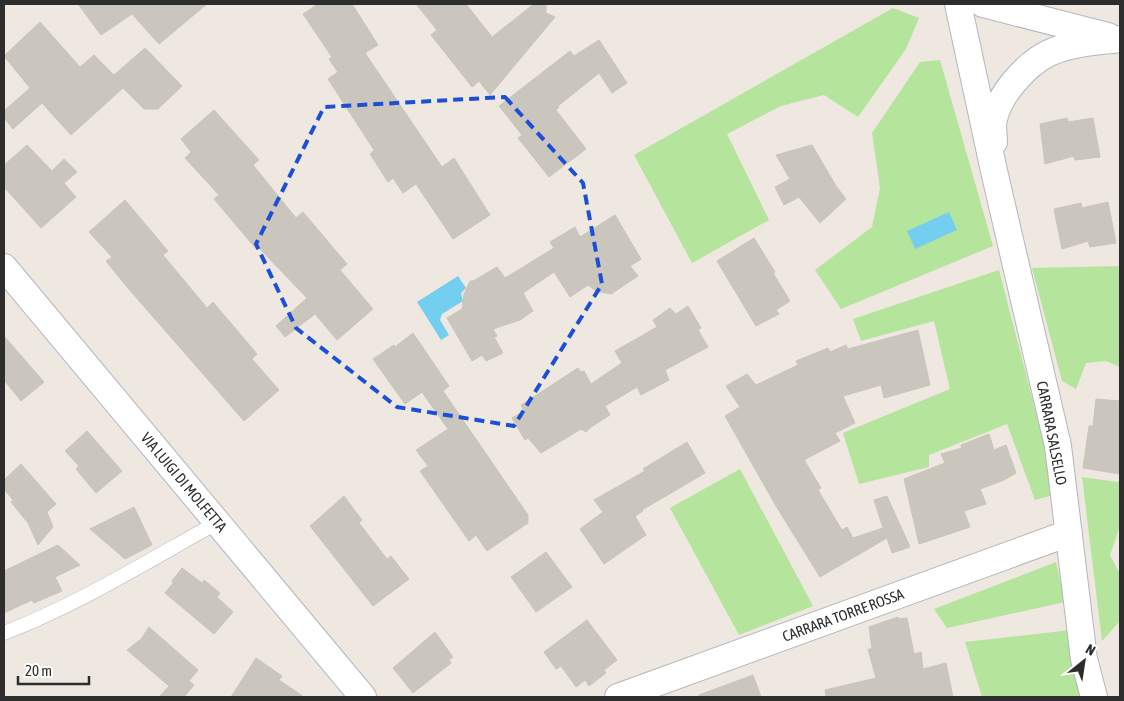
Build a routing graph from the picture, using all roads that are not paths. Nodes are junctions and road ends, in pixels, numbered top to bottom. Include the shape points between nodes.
1 (958, 4) edge
2 (985, 5) edge
3 (1120, 39) edge
4 (994, 171) junction
5 (4, 267) edge
6 (218, 522) junction
7 (1069, 533) junction
8 (4, 633) edge
9 (363, 697) edge
10 (618, 697) edge
11 (1094, 697) edge

1 - 4 street
2 - 3 street
3 - 4 street via 1048,53 1024,70 1007,90 994,119
4 - 7 street, CARRARA SALSELLO via 1058,446
5 - 6 street, VIA LUIGI DI MOLFETTA
6 - 8 lane via 71,603
6 - 9 street, VIA LUIGI DI MOLFETTA
7 - 10 street, CARRARA TORRE ROSSA
7 - 11 street, CARRARA SALSELLO via 1084,659

